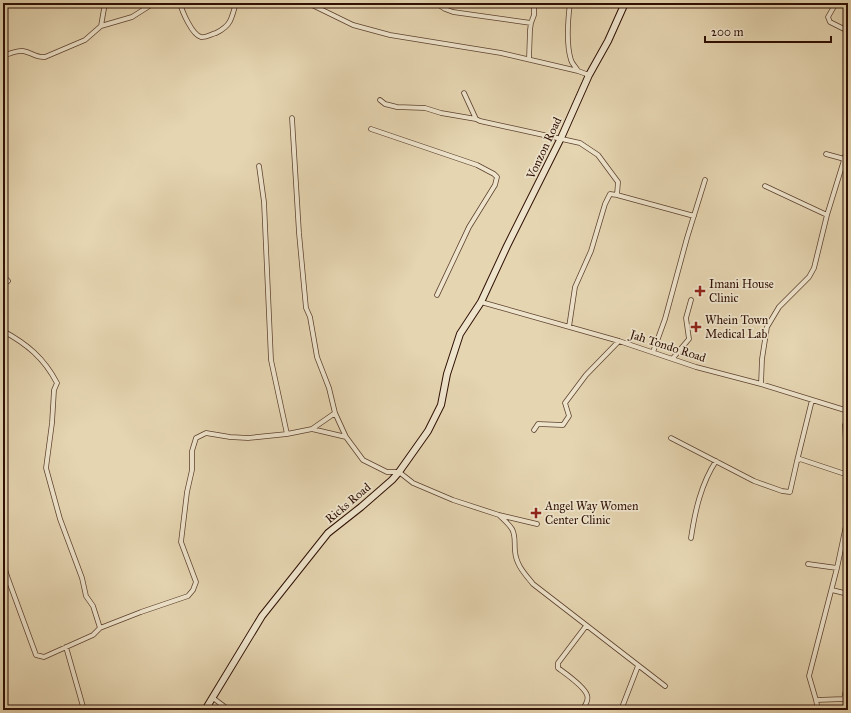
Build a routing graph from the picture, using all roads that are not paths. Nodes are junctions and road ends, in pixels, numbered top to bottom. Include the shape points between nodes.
1 (105, 3) edge
2 (154, 3) edge
3 (180, 3) edge
4 (236, 3) edge
5 (308, 3) edge
6 (436, 3) edge
7 (534, 3) edge
8 (570, 3) edge
9 (624, 3) edge
10 (836, 3) edge
11 (531, 23) junction
12 (101, 26) junction
13 (848, 31) edge
14 (3, 56) edge
15 (529, 59) junction
16 (578, 71) junction
17 (589, 74) junction
18 (464, 93) dead end
19 (380, 100) dead end
20 (292, 118) dead end
21 (476, 119) junction
22 (371, 129) dead end
23 (561, 138) junction
24 (848, 147) edge
25 (826, 154) dead end
26 (846, 159) edge
27 (260, 166) dead end
28 (705, 180) dead end
29 (764, 186) dead end
30 (616, 195) junction
31 (828, 215) junction
32 (694, 216) junction
33 (3, 276) edge
34 (8, 281) dead end
35 (437, 295) dead end
36 (691, 300) dead end
37 (481, 302) junction
38 (569, 327) junction
39 (3, 331) edge
40 (619, 341) junction
41 (653, 352) junction
42 (673, 358) junction
43 (761, 384) junction
44 (812, 400) junction
45 (848, 411) edge
46 (335, 413) junction
47 (848, 417) edge
48 (312, 429) junction
49 (534, 430) dead end
50 (287, 434) junction
51 (346, 436) junction
52 (671, 438) dead end
53 (716, 461) junction
54 (797, 461) junction
55 (399, 472) junction
56 (848, 476) edge
57 (499, 515) junction
58 (848, 516) edge
59 (536, 524) dead end
60 (691, 538) dead end
61 (3, 562) edge
62 (808, 564) dead end
63 (837, 568) junction
64 (832, 590) junction
65 (848, 594) edge
66 (586, 626) junction
67 (100, 628) junction
68 (66, 647) junction
69 (638, 666) junction
70 (848, 680) edge
71 (665, 686) dead end
72 (213, 698) junction
73 (816, 700) junction
74 (84, 710) edge
75 (205, 710) edge
76 (229, 710) edge
77 (582, 710) edge
78 (622, 710) edge
79 (818, 710) edge

1 - 12 street
2 - 12 street via 132,17
3 - 4 street via 183,14 195,33 202,37 227,26
5 - 15 street via 353,25 390,35
6 - 11 street via 454,12
7 - 11 street
8 - 16 street via 567,23 569,47 571,60
9 - 17 street, Vonzon Road via 608,40
10 - 13 street via 828,17 830,22
11 - 15 street
12 - 14 street via 85,40 45,57 40,58 24,51
15 - 16 street
16 - 17 street
17 - 23 street, Vonzon Road
18 - 21 street
19 - 21 street via 397,107 425,108
20 - 46 street via 306,308 310,316 317,357
21 - 23 street
22 - 35 street via 477,165 497,177
23 - 30 street via 580,143 598,155 618,182
23 - 37 street, Vonzon Road
24 - 26 street
25 - 26 street
26 - 31 street
27 - 50 street via 271,360
28 - 32 street
29 - 31 street
30 - 32 street
30 - 38 street via 610,194 605,204 591,251 575,287
31 - 43 street via 814,268 809,277 779,307 766,327
32 - 41 street
33 - 34 street
36 - 42 street via 686,318 689,339
37 - 38 street, Jah Tondo Road
37 - 55 street, Ricks Road via 460,334 447,374 441,405 432,424
38 - 40 street, Jah Tondo Road
39 - 67 street via 37,354 57,383 54,390 46,468 60,519 86,596
40 - 41 street, Jah Tondo Road
40 - 49 street via 565,403 569,416 563,425 538,424
41 - 42 street, Jah Tondo Road
42 - 43 street, Jah Tondo Road via 696,367
43 - 44 street, Jah Tondo Road
44 - 45 street, Jah Tondo Road
44 - 54 street
46 - 48 street
46 - 51 street
47 - 56 street via 845,425
48 - 50 street
48 - 51 street
50 - 67 street via 248,438 206,433 196,438 192,451 192,470 181,542 196,582 193,590 188,596
51 - 55 street via 363,460 387,472
52 - 53 street
53 - 54 street via 754,481 790,492
53 - 60 street via 708,473 695,508
54 - 56 street via 800,459
55 - 57 street via 413,483
55 - 72 street, Ricks Road via 328,533 262,616
57 - 59 street
57 - 66 street via 512,529 515,551 523,572
58 - 63 street
61 - 68 street via 36,655 44,657
62 - 63 street
63 - 64 street
64 - 65 street
64 - 73 street via 809,676
66 - 69 street
66 - 77 street via 558,663 558,668 583,688 588,696
67 - 68 street via 94,635
68 - 74 street
69 - 71 street
69 - 78 street
70 - 73 street via 844,699
72 - 75 street, Ricks Road
72 - 76 street
73 - 79 street

